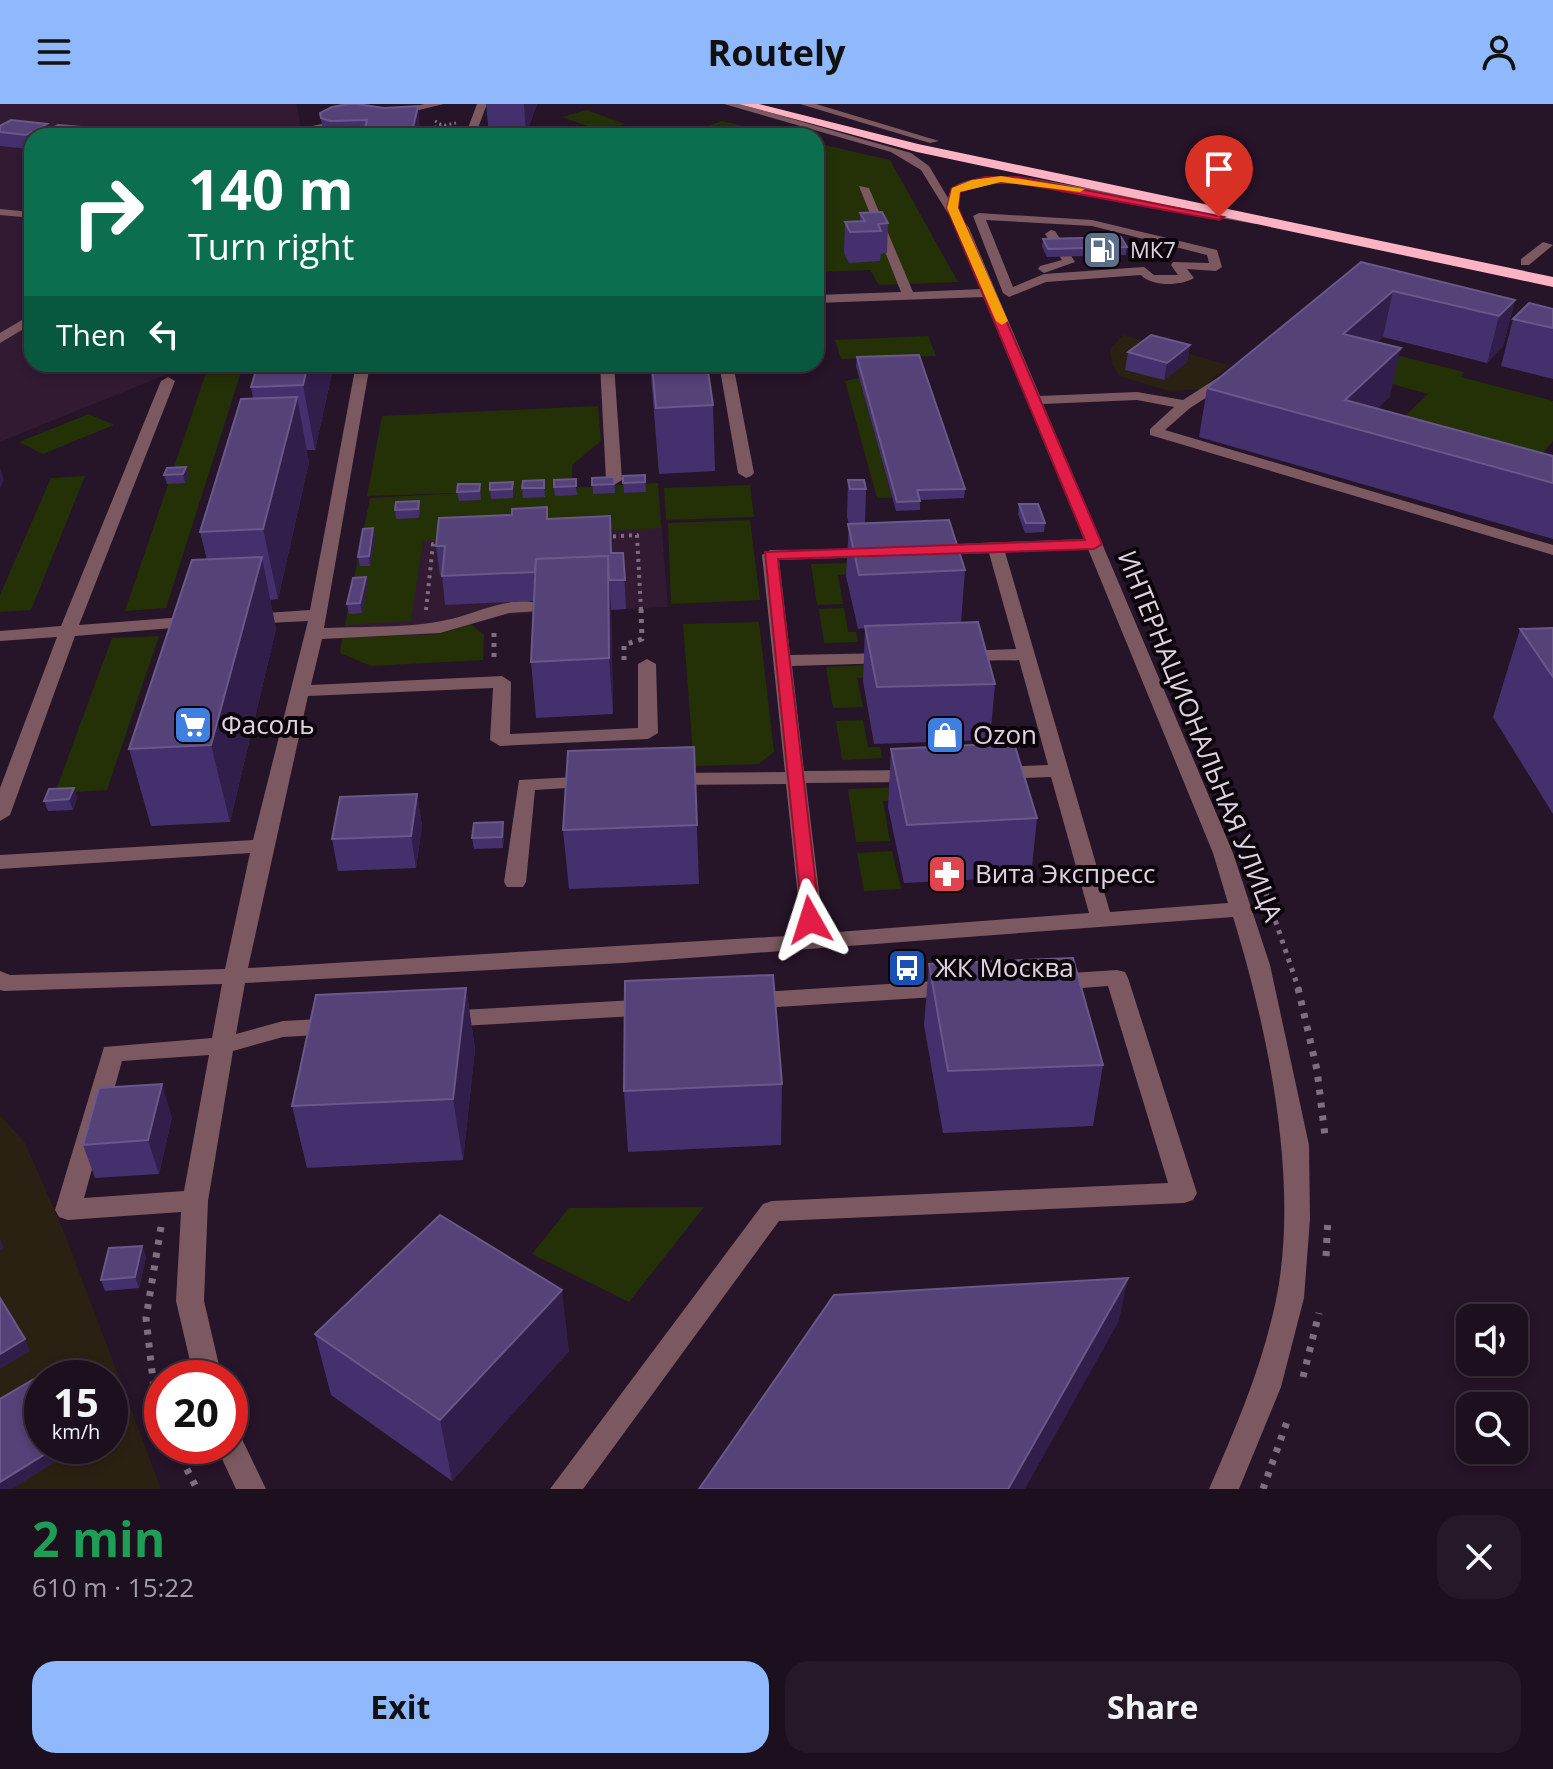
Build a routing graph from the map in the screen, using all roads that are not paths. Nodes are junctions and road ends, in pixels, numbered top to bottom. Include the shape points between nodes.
1 (439, 104) edge
2 (482, 104) edge
3 (729, 104) edge
4 (745, 104) edge
5 (787, 104) edge
6 (805, 104) edge
7 (382, 115) edge
8 (354, 121) edge
9 (316, 128) edge
10 (473, 128) edge
11 (813, 128) edge
12 (824, 131) edge
13 (934, 141) junction
14 (863, 188) dead end
15 (952, 208) junction
16 (0, 212) edge
17 (24, 214) edge
18 (1266, 222) junction
19 (973, 229) junction
20 (1051, 234) junction
21 (1547, 245) dead end
22 (1069, 262) junction
23 (1525, 262) junction
24 (1553, 268) edge
25 (1553, 282) edge
26 (993, 286) junction
27 (908, 295) junction
28 (824, 299) edge
29 (24, 323) edge
30 (0, 339) edge
31 (1239, 368) edge
32 (362, 372) edge
33 (607, 372) edge
34 (727, 372) edge
35 (168, 381) dead end
36 (1035, 400) junction
37 (1185, 405) junction
38 (746, 473) dead end
39 (614, 480) edge
40 (1094, 544) junction
41 (996, 548) junction
42 (1553, 550) edge
43 (533, 607) edge
44 (315, 625) junction
45 (68, 631) junction
46 (0, 636) edge
47 (1026, 654) junction
48 (942, 656) edge
49 (910, 657) edge
50 (781, 661) junction
51 (647, 664) dead end
52 (299, 691) junction
53 (1060, 771) junction
54 (975, 774) edge
55 (930, 775) edge
56 (794, 776) junction
57 (652, 780) edge
58 (620, 781) edge
59 (0, 815) edge
60 (262, 846) junction
61 (0, 862) edge
62 (515, 882) dead end
63 (1242, 909) junction
64 (1102, 920) junction
65 (814, 941) junction
66 (0, 979) edge
67 (234, 979) junction
68 (1038, 983) edge
69 (974, 987) edge
70 (718, 1003) edge
71 (670, 1005) edge
72 (415, 1021) edge
73 (355, 1025) edge
74 (222, 1046) junction
75 (195, 1201) junction
76 (204, 1360) edge
77 (239, 1464) edge
78 (251, 1489) edge
79 (565, 1489) edge
80 (1224, 1489) edge

1 - 7 street
2 - 10 street
3 - 11 street, ИНТЕРНАЦИОНАЛЬНАЯ УЛИЦА
4 - 18 highway via 917,148
5 - 13 highway
6 - 13 street
8 - 9 street
12 - 15 street, ИНТЕРНАЦИОНАЛЬНАЯ УЛИЦА via 910,156 927,166
13 - 23 highway
14 - 27 street
15 - 18 street via 955,190 962,186 1018,180
15 - 19 street, ИНТЕРНАЦИОНАЛЬНАЯ УЛИЦА
16 - 17 street
18 - 25 highway
19 - 20 street
19 - 26 street, ИНТЕРНАЦИОНАЛЬНАЯ УЛИЦА
19 - 26 street via 979,216 1092,223 1213,253 1216,267 1177,265 1188,278 1151,279 1144,271 1044,278 1009,293
20 - 22 street
20 - 22 street via 1112,236 1147,244 1151,256
21 - 23 street
22 - 26 street
23 - 24 highway
26 - 27 street
26 - 36 street, ИНТЕРНАЦИОНАЛЬНАЯ УЛИЦА
27 - 28 street
29 - 30 street
31 - 37 street
32 - 44 street
33 - 39 street
34 - 38 street
35 - 45 street
36 - 37 street via 1137,396
36 - 40 street, ИНТЕРНАЦИОНАЛЬНАЯ УЛИЦА
37 - 42 street via 1155,432
40 - 41 street
40 - 63 street, ИНТЕРНАЦИОНАЛЬНАЯ УЛИЦА
41 - 47 street
41 - 50 street via 770,555
43 - 44 street via 508,608 440,628
44 - 45 street via 229,620
44 - 52 street
45 - 46 street
45 - 59 street
47 - 48 street
47 - 53 street
49 - 50 street
50 - 56 street
51 - 52 street via 648,733 500,740 502,682
52 - 60 street
53 - 54 street
53 - 64 street
55 - 56 street
56 - 57 street
56 - 65 street
58 - 62 street via 526,784
60 - 61 street
60 - 67 street
63 - 64 street
63 - 80 street, ИНТЕРНАЦИОНАЛЬНАЯ УЛИЦА via 1259,965 1296,1145 1297,1219 1290,1298 1267,1387
64 - 65 street
65 - 67 street
66 - 67 street
67 - 74 street
68 - 79 street via 1117,978 1184,1193 772,1211
69 - 70 street
71 - 72 street
73 - 74 street via 283,1029
74 - 75 street
74 - 75 street via 112,1053 68,1210
75 - 76 street via 190,1301
77 - 78 street

